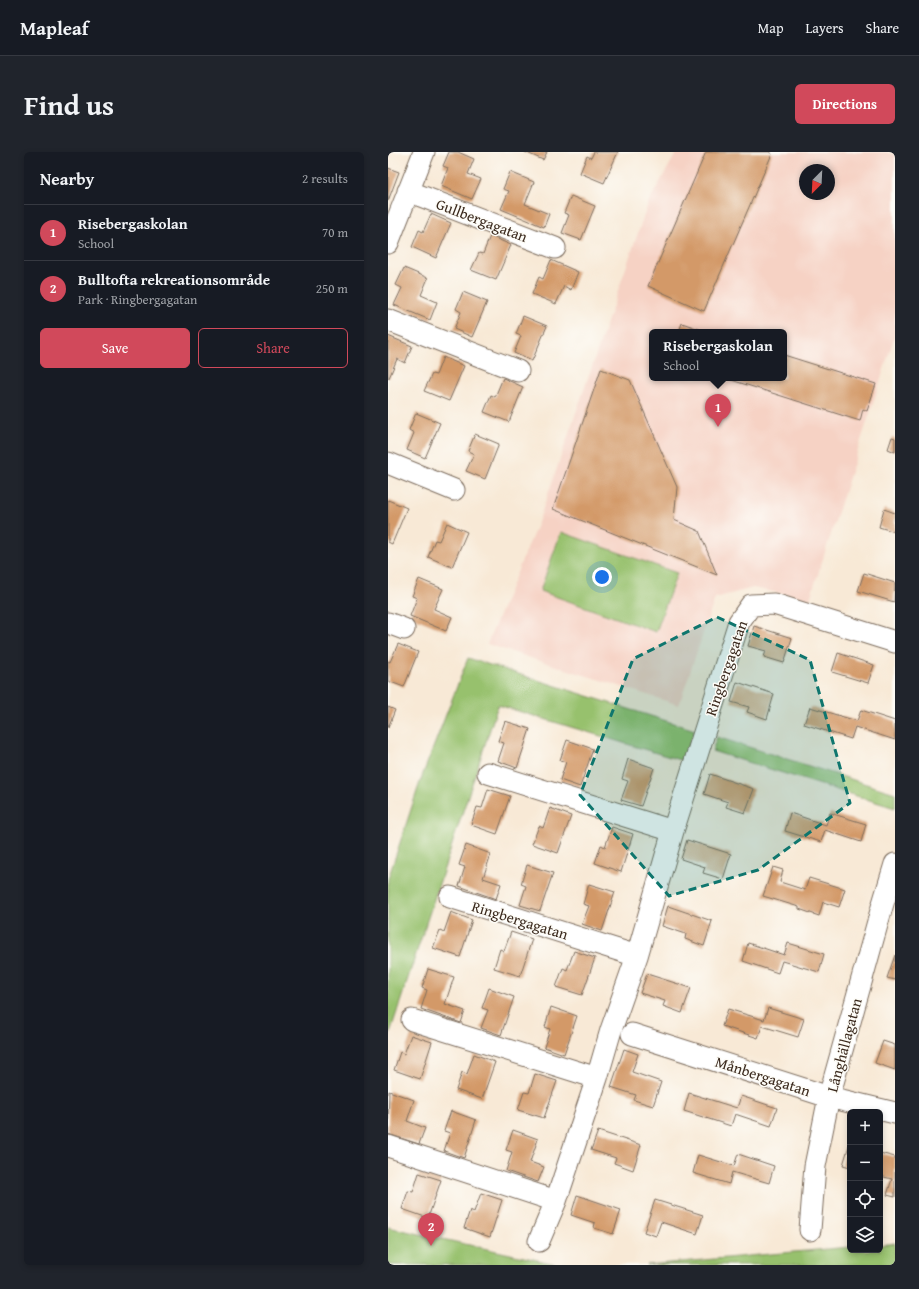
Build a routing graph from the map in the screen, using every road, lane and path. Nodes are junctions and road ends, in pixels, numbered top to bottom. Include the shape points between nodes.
1 (424, 152) edge
2 (408, 191) junction
3 (388, 243) edge
4 (555, 248) dead end
5 (388, 320) edge
6 (518, 371) dead end
7 (388, 463) edge
8 (454, 490) dead end
9 (895, 642) edge
10 (488, 773) dead end
11 (673, 831) junction
12 (895, 864) edge
13 (450, 897) dead end
14 (888, 909) edge
15 (637, 956) junction
16 (412, 1020) dead end
17 (632, 1034) dead end
18 (597, 1078) junction
19 (830, 1097) junction
20 (895, 1113) edge
21 (388, 1146) edge
22 (556, 1201) junction
23 (810, 1230) dead end
24 (539, 1241) dead end

1 - 2 street
2 - 3 street
2 - 4 street, Gullbergagatan
5 - 6 street
7 - 8 street
9 - 11 street, Ringbergagatan via 774,604 751,605 739,622
10 - 11 street
11 - 15 street, Ringbergagatan
12 - 14 street, Långhällagatan
13 - 15 street, Ringbergagatan
14 - 19 street, Långhällagatan
15 - 18 street, Ringbergagatan
16 - 18 street
17 - 19 street, Månbergagatan
18 - 22 street, Ringbergagatan
19 - 20 street, Månbergagatan
19 - 23 street, Långhällagatan via 815,1166
21 - 22 street
22 - 24 street, Ringbergagatan

